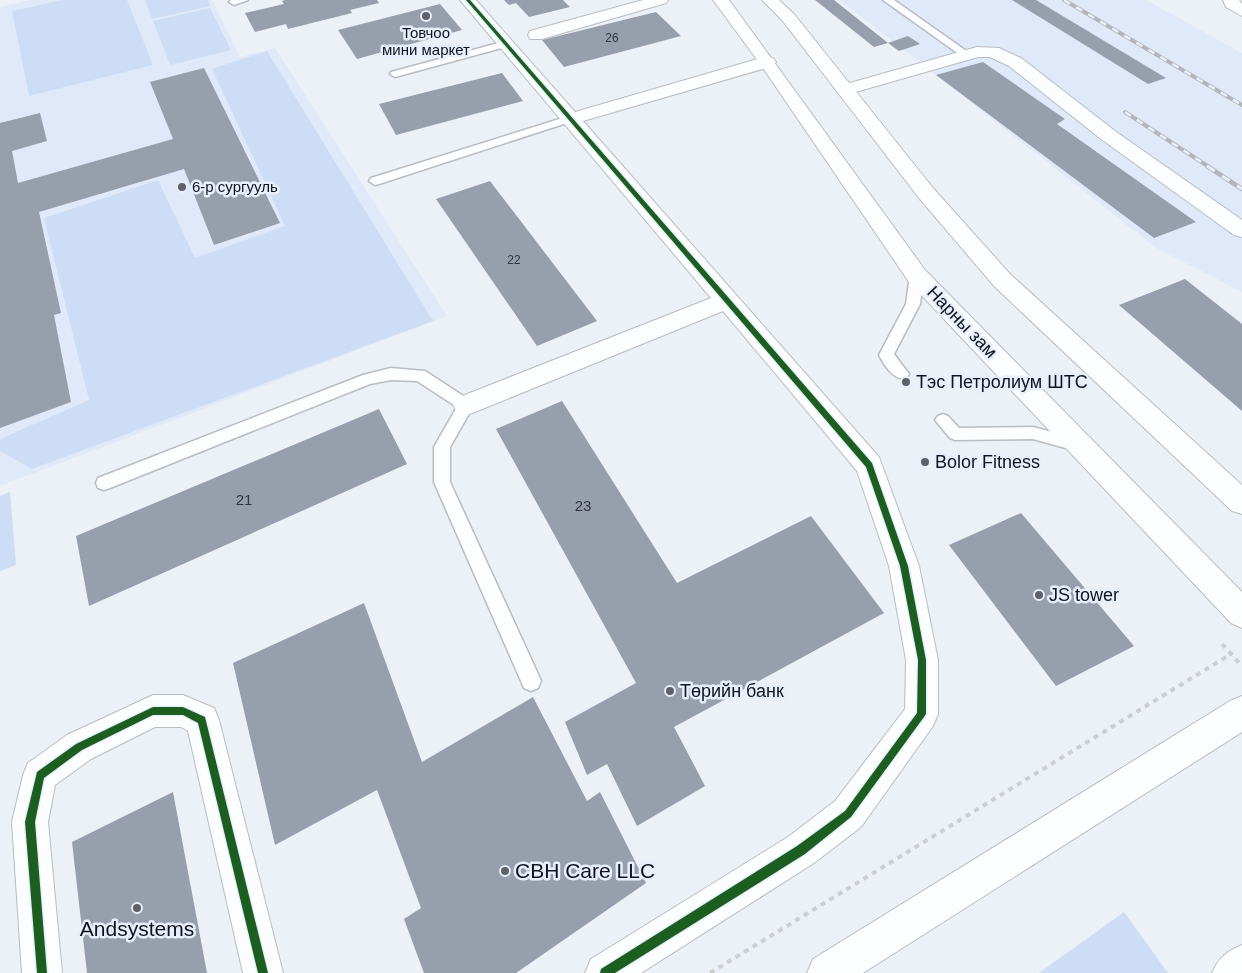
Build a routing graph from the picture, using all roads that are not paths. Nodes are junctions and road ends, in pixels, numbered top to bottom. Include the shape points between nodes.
1 (468, 0) edge
2 (660, 0) edge
3 (721, 0) edge
4 (770, 0) edge
5 (888, 0) edge
6 (1231, 0) edge
7 (590, 6) dead end
8 (1242, 11) edge
9 (602, 17) junction
10 (536, 34) dead end
11 (506, 44) junction
12 (967, 55) junction
13 (767, 62) junction
14 (395, 74) dead end
15 (845, 90) junction
16 (570, 119) junction
17 (375, 181) dead end
18 (1242, 230) edge
19 (917, 276) junction
20 (728, 300) junction
21 (902, 374) dead end
22 (466, 405) junction
23 (943, 420) dead end
24 (1082, 447) junction
25 (104, 483) dead end
26 (1242, 502) edge
27 (1242, 613) edge
28 (531, 681) dead end
29 (1242, 713) edge
30 (1242, 965) edge
31 (42, 973) edge
32 (263, 973) edge
33 (605, 973) edge
34 (827, 973) edge
35 (1232, 973) edge

1 - 11 street
2 - 9 street
3 - 13 street, Нарны зам
4 - 15 street via 788,17
5 - 12 lane
6 - 8 street
7 - 9 street
9 - 10 street
11 - 14 lane
11 - 16 street
12 - 15 street
12 - 18 street via 993,52 1015,62 1108,135
13 - 16 street
13 - 19 street, Нарны зам
15 - 26 street via 926,193 1002,280
16 - 17 lane
16 - 20 street
19 - 21 lane via 913,304 886,355
19 - 24 street, Нарны зам
20 - 22 street
20 - 33 street via 870,465 904,566 922,660 921,714 848,814 802,850
22 - 25 lane via 420,375 391,374 368,379
22 - 28 lane via 442,447 442,482
23 - 24 lane via 955,434 1033,433
24 - 27 street, Нарны зам
29 - 34 street
30 - 35 street
31 - 32 street via 30,822 40,775 79,747 153,711 183,711 202,720

